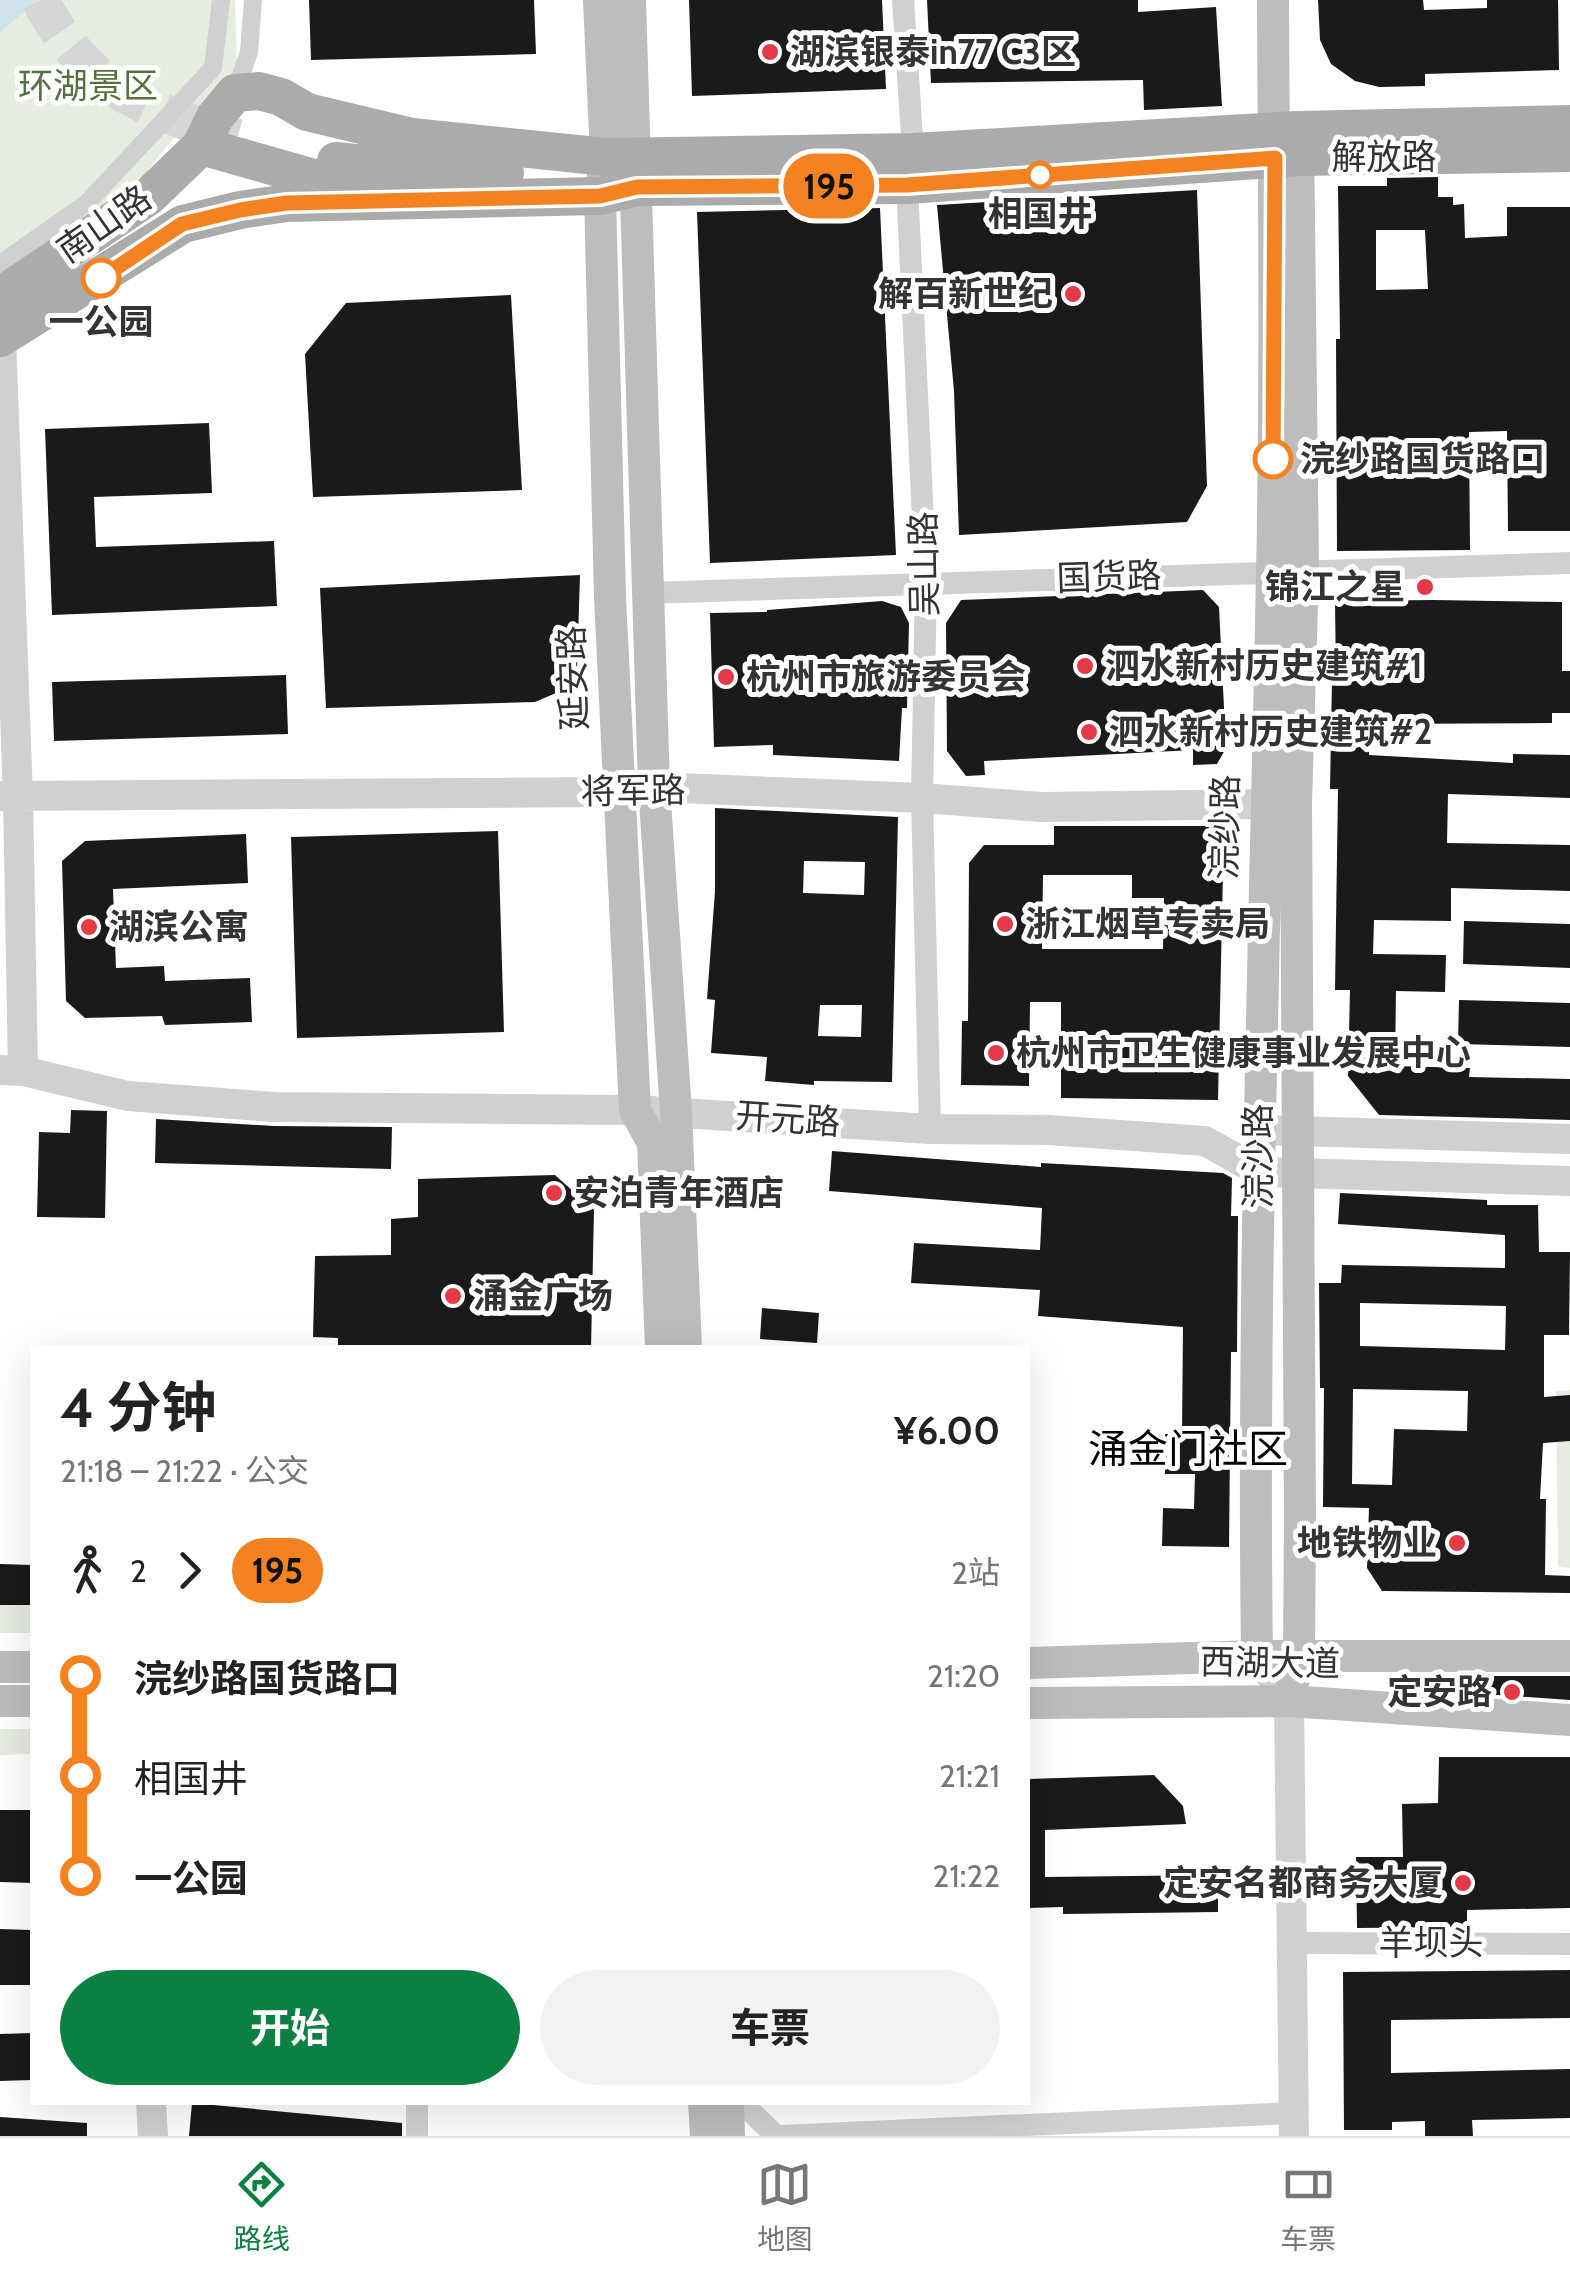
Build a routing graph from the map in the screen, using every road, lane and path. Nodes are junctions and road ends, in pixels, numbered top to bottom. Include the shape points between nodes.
1 (221, 0) edge
2 (253, 0) edge
3 (599, 0) edge
4 (630, 0) edge
5 (903, 0) edge
6 (1273, 0) edge
7 (235, 92) junction
8 (1570, 124) edge
9 (1287, 145) junction
10 (201, 146) junction
11 (277, 150) tunnel mouth
12 (1570, 153) edge
13 (626, 167) junction
14 (910, 169) junction
15 (600, 196) junction
16 (182, 224) joint
17 (0, 264) edge
18 (0, 296) edge
19 (1, 338) edge
20 (1570, 562) edge
21 (1287, 572) junction
22 (926, 582) junction
23 (648, 593) junction
24 (654, 787) junction
25 (618, 792) junction
26 (9, 796) edge
27 (922, 798) junction
28 (1266, 804) junction
29 (11, 1071) edge
30 (635, 1110) junction
31 (676, 1112) junction
32 (930, 1128) junction
33 (1261, 1130) junction
34 (1298, 1130) junction
35 (1570, 1139) edge
36 (1260, 1172) junction
37 (1299, 1173) junction
38 (1570, 1181) edge
39 (661, 1345) edge
40 (686, 1345) edge
41 (1256, 1656) junction
42 (1299, 1656) junction
43 (1570, 1656) edge
44 (1030, 1663) edge
45 (0, 1667) edge
46 (30, 1667) edge
47 (1289, 1700) junction
48 (30, 1701) edge
49 (0, 1702) edge
50 (1030, 1702) edge
51 (1570, 1720) edge
52 (1292, 1943) junction
53 (1570, 1944) edge
54 (151, 2105) edge
55 (417, 2105) edge
56 (704, 2105) edge
57 (728, 2105) edge
58 (744, 2105) edge
59 (1293, 2124) edge
60 (153, 2136) edge
61 (418, 2136) edge
62 (706, 2136) edge
63 (729, 2136) edge
64 (778, 2136) edge

1 - 17 street via 213,68 87,203
2 - 7 street via 249,52
3 - 13 main road
4 - 13 main road
5 - 14 street, 吴山路
6 - 9 main road, 浣纱路
7 - 10 main road, 南山路
7 - 13 main road via 259,91 307,112 412,137
8 - 9 main road, 解放路
9 - 12 main road, 解放路
9 - 14 main road, 解放路
9 - 21 main road, 浣纱路
10 - 13 main road via 314,178 454,188
10 - 18 main road, 南山路 via 148,197
11 - 13 main road via 474,175
13 - 14 main road, 解放路
13 - 15 main road, 解放路
13 - 23 main road
14 - 22 street, 吴山路
15 - 16 main road, 解放路 via 287,203
15 - 25 main road, 延安路
16 - 19 main road, 南山路
19 - 26 street
20 - 21 street, 国货路
21 - 22 street, 国货路
21 - 28 main road, 浣纱路
21 - 34 main road, 浣沙路
22 - 23 street, 国货路
22 - 27 street, 吴山路
23 - 24 main road
24 - 25 street, 将军路
24 - 27 street, 将军路
24 - 31 main road
25 - 26 street, 将军路
25 - 30 main road, 延安路
26 - 29 street
27 - 28 street, 将军路 via 1041,807
27 - 32 street, 吴山路
28 - 33 main road, 浣纱路
29 - 30 street, 开元路 via 128,1096 274,1106
30 - 31 street, 开元路
30 - 39 main road, 延安路 via 653,1143
31 - 32 street, 开元路
31 - 40 main road
32 - 36 street, 开元路 via 1206,1141
33 - 34 street
33 - 36 main road, 浣纱路
34 - 35 street
34 - 37 main road, 浣沙路
36 - 37 street, 开元路
36 - 41 main road, 浣纱路
37 - 38 street, 开元路
37 - 42 main road, 浣沙路
41 - 42 main road, 西湖大道
41 - 44 main road, 西湖大道
41 - 47 street
42 - 43 main road, 西湖大道
42 - 47 main road, 浣沙路
45 - 46 main road
47 - 50 main road, 西湖大道
47 - 51 main road, 西湖大道
47 - 52 street
48 - 49 main road
52 - 53 street, 羊坝头
52 - 59 street
54 - 60 street
55 - 61 street
56 - 62 main road
57 - 63 main road
58 - 64 street
59 - 64 street

